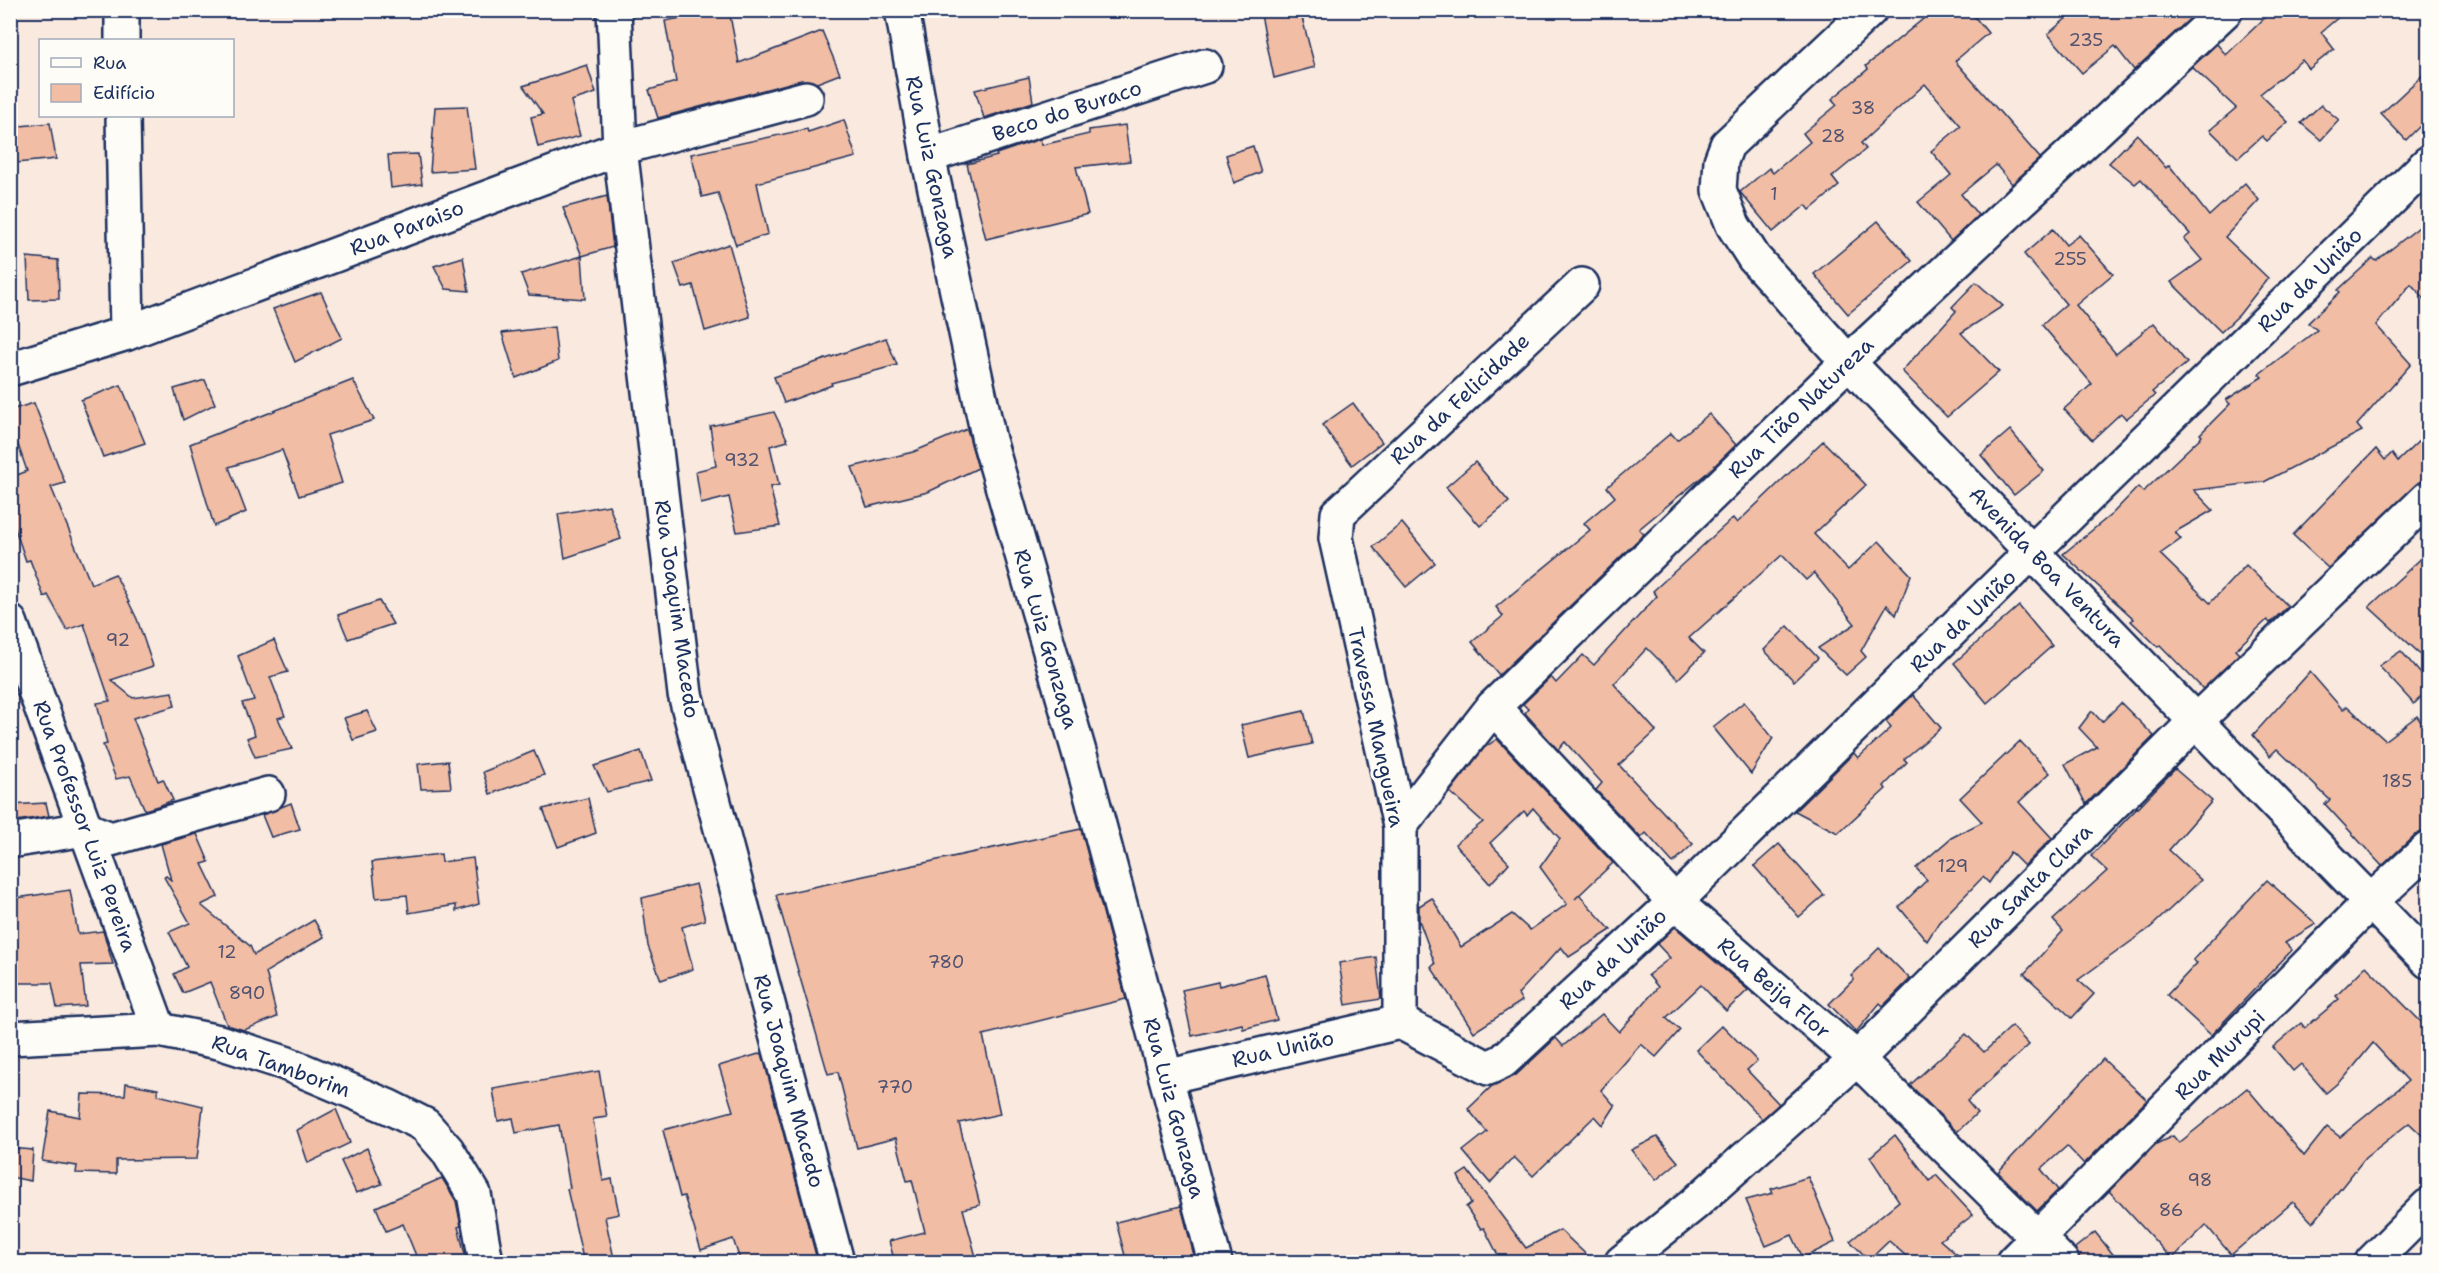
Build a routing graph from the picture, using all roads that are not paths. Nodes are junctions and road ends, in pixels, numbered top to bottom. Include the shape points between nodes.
1 (122, 10) edge
2 (614, 10) edge
3 (902, 10) edge
4 (1870, 10) edge
5 (2226, 10) edge
6 (122, 39) edge
7 (1205, 66) dead end
8 (806, 99) dead end
9 (123, 117) edge
10 (621, 148) junction
11 (928, 156) junction
12 (2428, 163) edge
13 (1582, 285) dead end
14 (127, 333) junction
15 (1848, 362) junction
16 (10, 369) edge
17 (2428, 498) edge
18 (1338, 514) joint
19 (2033, 554) junction
20 (10, 622) edge
21 (1493, 706) junction
22 (2196, 721) junction
23 (268, 794) dead end
24 (1400, 826) junction
25 (85, 829) junction
26 (10, 841) edge
27 (2428, 849) edge
28 (1675, 902) junction
29 (2370, 902) junction
30 (2428, 961) edge
31 (1400, 1022) junction
32 (159, 1030) junction
33 (10, 1038) edge
34 (1857, 1059) junction
35 (1166, 1077) junction
36 (2428, 1206) edge
37 (2039, 1239) junction
38 (486, 1263) edge
39 (837, 1263) edge
40 (1215, 1263) edge
41 (1622, 1263) edge
42 (2013, 1263) edge
43 (2062, 1263) edge
44 (2372, 1263) edge

1 - 6 street
2 - 10 street, Rua Joaquim Macedo
3 - 11 street, Rua Luiz Gonzaga
4 - 15 street, Avenida Boa Ventura via 1727,145 1720,161 1719,190 1733,225 1754,258
5 - 15 street, Rua Tião Natureza
7 - 11 street, Beco do Buraco
8 - 10 street, Rua Paraiso
9 - 14 street
10 - 14 street, Rua Paraiso
10 - 39 street, Rua Joaquim Macedo via 685,694
11 - 35 street, Rua Luiz Gonzaga via 989,440 1086,776
12 - 19 street, Rua da União
13 - 18 street, Rua da Felicidade
14 - 16 street, Rua Paraiso
15 - 19 street, Avenida Boa Ventura
15 - 21 street, Rua Tião Natureza
17 - 22 street, Rua Santa Clara
18 - 24 street, Travessa Mangueira via 1336,538
19 - 22 street, Avenida Boa Ventura
19 - 28 street, Rua da União
20 - 25 street, Rua Professor Luiz Pereira
21 - 24 street, Rua Tião Natureza
21 - 28 street, Rua Beija Flor
22 - 29 street, Avenida Boa Ventura
22 - 34 street, Rua Santa Clara
23 - 25 street via 111,839
24 - 31 street, Travessa Mangueira
25 - 26 street
25 - 32 street, Rua Professor Luiz Pereira
27 - 29 street, Rua Murupi
28 - 31 street, Rua da União via 1503,1061 1488,1068
28 - 34 street, Rua Beija Flor
29 - 30 street, Avenida Boa Ventura
29 - 37 street, Rua Murupi
31 - 35 street, Rua União
32 - 33 street, Rua Tamborim
32 - 38 street, Rua Tamborim via 219,1042 285,1063 425,1125 447,1150 474,1194
34 - 37 street, Rua Beija Flor
34 - 41 street, Rua Santa Clara
35 - 40 street, Rua Luiz Gonzaga
36 - 44 street
37 - 42 street, Rua Murupi
37 - 43 street, Rua Beija Flor

